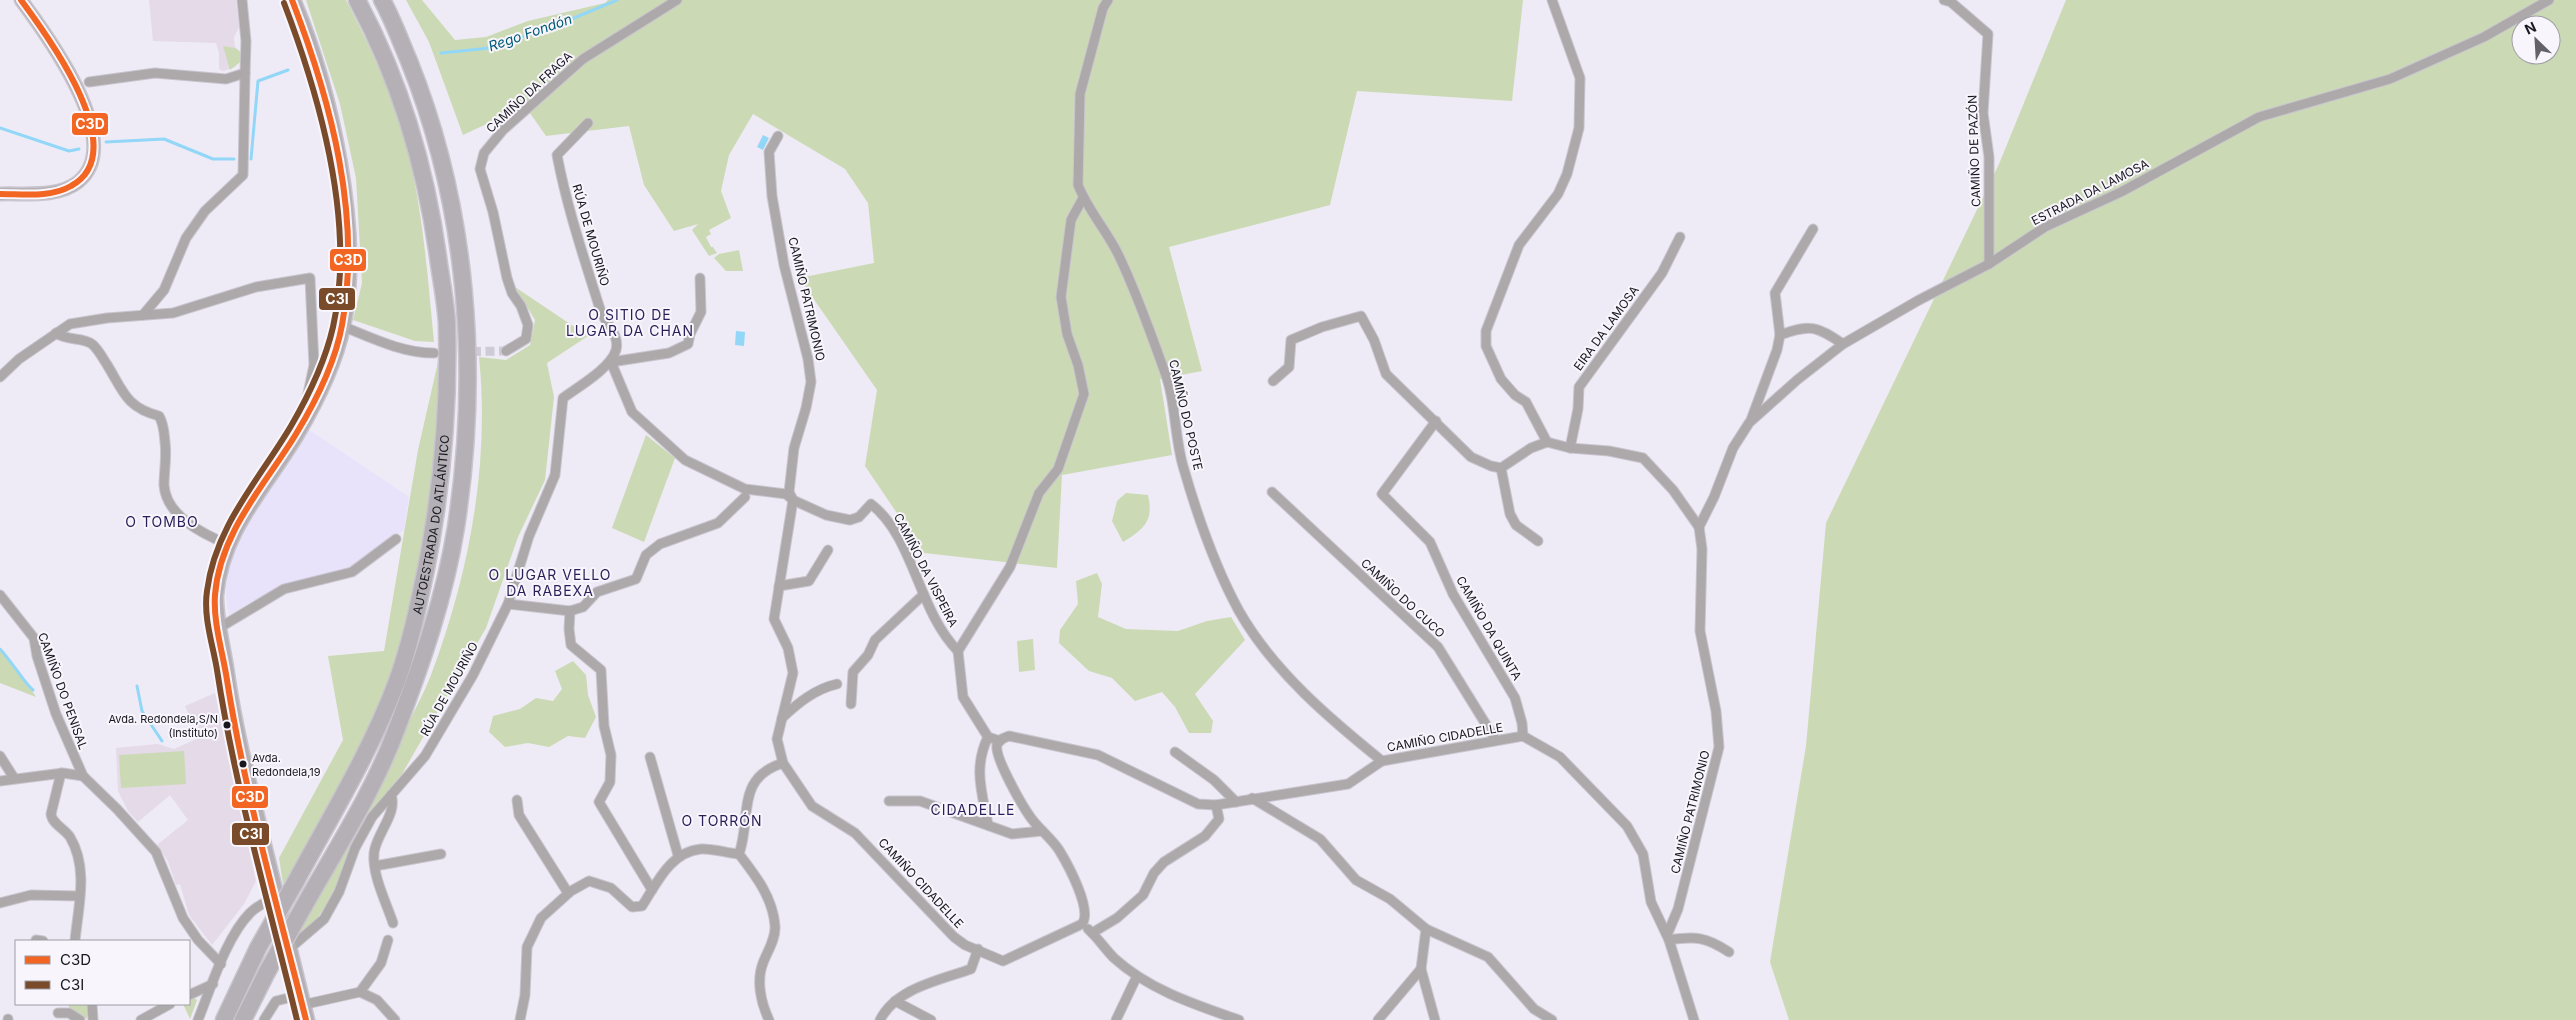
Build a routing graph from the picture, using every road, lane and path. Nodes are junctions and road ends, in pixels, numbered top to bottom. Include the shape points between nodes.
1 (22, 0) edge
2 (242, 0) edge
3 (292, 0) edge
4 (357, 0) edge
5 (382, 0) edge
6 (677, 0) edge
7 (1108, 0) edge
8 (1552, 0) edge
9 (1944, 0) edge
10 (2549, 0) edge
11 (245, 73) junction
12 (89, 82) dead end
13 (588, 123) dead end
14 (778, 136) dead end
15 (0, 194) edge
16 (1083, 198) junction
17 (1813, 229) dead end
18 (1680, 237) dead end
19 (1989, 264) junction
20 (700, 278) dead end
21 (143, 315) junction
22 (342, 326) junction
23 (56, 333) junction
24 (1780, 335) junction
25 (1843, 344) junction
26 (506, 351) tunnel mouth
27 (434, 352) tunnel mouth
28 (611, 362) junction
29 (0, 378) edge
30 (1273, 381) dead end
31 (1436, 421) junction
32 (303, 422) junction
33 (1749, 423) junction
34 (1547, 442) junction
35 (1570, 448) junction
36 (1501, 468) junction
37 (1272, 492) dead end
38 (746, 497) dead end
39 (793, 500) junction
40 (1699, 526) junction
41 (396, 539) dead end
42 (1538, 541) dead end
43 (227, 544) junction
44 (828, 550) dead end
45 (779, 586) junction
46 (923, 595) junction
47 (0, 596) edge
48 (508, 604) junction
49 (570, 611) junction
50 (219, 628) junction
51 (958, 651) junction
52 (837, 684) dead end
53 (851, 704) dead end
54 (782, 718) junction
55 (1523, 736) junction
56 (988, 737) junction
57 (1495, 739) junction
58 (1000, 741) junction
59 (1175, 752) dead end
60 (0, 756) edge
61 (650, 757) dead end
62 (1382, 761) junction
63 (783, 763) junction
64 (61, 773) junction
65 (83, 776) junction
66 (14, 778) junction
67 (0, 781) edge
68 (391, 795) junction
69 (1252, 798) junction
70 (517, 800) dead end
71 (889, 801) dead end
72 (1236, 802) junction
73 (1216, 805) junction
74 (988, 825) junction
75 (1042, 832) junction
76 (441, 854) dead end
77 (739, 854) junction
78 (678, 855) junction
79 (375, 866) junction
80 (652, 890) junction
81 (568, 893) junction
82 (79, 896) junction
83 (276, 896) junction
84 (0, 903) edge
85 (393, 923) dead end
86 (1082, 924) junction
87 (1426, 929) junction
88 (1092, 933) junction
89 (1668, 937) junction
90 (75, 940) edge
91 (388, 940) dead end
92 (193, 941) edge
93 (289, 949) junction
94 (978, 949) junction
95 (1729, 952) dead end
96 (221, 964) junction
97 (1421, 969) junction
98 (1136, 976) junction
99 (212, 984) junction
100 (360, 992) junction
101 (190, 995) edge
102 (895, 1001) junction
103 (92, 1005) edge
104 (168, 1005) edge
105 (303, 1007) edge
106 (58, 1014) dead end
107 (80, 1020) edge
108 (93, 1020) edge
109 (140, 1020) edge
110 (198, 1020) edge
111 (224, 1020) edge
112 (244, 1020) edge
113 (264, 1020) edge
114 (395, 1020) edge
115 (520, 1020) edge
116 (768, 1020) edge
117 (880, 1020) edge
118 (931, 1020) edge
119 (1116, 1020) edge
120 (1239, 1020) edge
121 (1378, 1020) edge
122 (1436, 1020) edge
123 (1552, 1020) edge
124 (1694, 1020) edge

1 - 15 main road via 68,69 87,114 94,146 91,164 78,182 53,193
2 - 11 street
3 - 22 highway via 320,80 343,195 348,287
4 - 111 highway, AUTOESTRADA DO ATLÁNTICO, bridge via 376,35 411,128 433,216 447,322 445,425 436,517 415,620 396,682 368,747 258,948
5 - 112 highway, AUTOESTRADA DO ATLÁNTICO, bridge via 424,100 449,188 463,277 468,364 456,528 436,618 396,731 357,812 267,972
6 - 26 street, CAMIÑO DA FRAGA via 583,59 503,130 484,153 480,169 507,278 528,325 526,339
7 - 16 street, CAMIÑO DO POSTE via 1103,8 1080,94 1078,185
8 - 34 street via 1580,78 1579,128 1567,174 1558,194 1519,245 1486,331 1486,346 1501,379 1526,402
9 - 19 street, CAMIÑO DE PAZÓN via 1951,2 1988,34 1983,112 1989,157
10 - 19 street, ESTRADA DA LAMOSA via 2484,37 2390,79 2259,117 2121,192 2045,227
11 - 12 street via 226,78 155,72
11 - 21 street via 243,175 200,217 186,238 164,290
13 - 28 street, RÚA DE MOURIÑO via 557,155 567,204 602,316 615,334 616,349
14 - 39 street, CAMIÑO PATRIMONIO via 769,152 772,196 811,382 794,448 789,492
16 - 51 street via 1071,220 1061,297 1067,334 1084,394 1058,469 1039,493 1010,567
16 - 62 street, CAMIÑO DO POSTE via 1118,254 1166,372 1182,465 1221,576 1240,613 1271,656 1339,726
17 - 24 street via 1775,293
18 - 35 street, EIRA DA LAMOSA via 1662,273 1579,387
19 - 25 street, ESTRADA DA LAMOSA
20 - 28 street via 701,312 688,344 669,353
21 - 23 street via 70,324
21 - 32 street via 173,313 256,286 310,278 314,365
22 - 27 street via 397,348 418,353
22 - 32 highway via 328,375
23 - 29 street via 19,359
23 - 43 street via 63,338 91,343 131,404 143,412 159,416 166,450 165,492 184,520 199,532
24 - 25 street via 1803,327 1823,330
24 - 33 street via 1769,376
25 - 33 street, ESTRADA DA LAMOSA
28 - 39 street, CAMIÑO DA VISPEIRA via 632,412 685,460 745,489 778,492
28 - 48 street, RÚA DE MOURIÑO via 563,398 555,475 529,536
30 - 31 street via 1289,367 1290,340 1361,316 1386,374
31 - 36 street via 1471,457
31 - 55 street, CAMIÑO DA QUINTA via 1382,494 1430,542 1453,594 1515,698
32 - 43 highway via 234,527
33 - 40 street, ESTRADA DA LAMOSA via 1733,448
34 - 35 street
34 - 36 street via 1531,448
35 - 40 street via 1643,458 1673,490
36 - 42 street via 1510,514 1516,524
37 - 57 street, CAMIÑO DO CUCO via 1438,647
38 - 49 street via 718,524 660,544 646,555 636,579 597,592 583,607
39 - 45 street, CAMIÑO PATRIMONIO
39 - 46 street, CAMIÑO DA VISPEIRA via 826,515 850,520 859,517 871,504 882,512 893,527
40 - 89 street, CAMIÑO PATRIMONIO via 1702,558 1700,631 1716,711 1719,747
41 - 50 street via 352,572 284,589
43 - 50 highway via 220,561 215,598
44 - 45 street via 808,581
45 - 54 street, CAMIÑO PATRIMONIO via 774,619 788,648 793,674
46 - 51 street, CAMIÑO DA VISPEIRA via 948,641
46 - 53 street via 875,640 868,655 852,672
47 - 65 street, CAMIÑO DO PENISAL via 34,638 56,714
48 - 49 street
48 - 68 street, RÚA DE MOURIÑO via 473,675 426,756
49 - 80 street via 568,629 571,645 601,670 604,726 611,755 610,782 599,802
50 - 83 highway via 233,723
51 - 56 street via 963,697
52 - 54 street via 823,687 808,696
54 - 63 street, CAMIÑO PATRIMONIO via 777,739
55 - 57 street, CAMIÑO CIDADELLE
55 - 89 street, CAMIÑO CIDADELLE via 1560,757 1627,826 1643,854 1651,902
56 - 58 street
56 - 74 street via 980,754 979,774
57 - 62 street, CAMIÑO CIDADELLE
58 - 73 street, CAMIÑO CIDADELLE via 1009,736 1098,754 1198,804
58 - 75 street via 997,750 1005,770 1021,802
59 - 72 street via 1214,780
60 - 66 street
61 - 78 street
62 - 69 street, CAMIÑO CIDADELLE via 1348,784
63 - 77 street via 768,768 753,782
63 - 94 street, CAMIÑO CIDADELLE via 812,806 855,833 954,937
64 - 65 street
64 - 66 street
64 - 82 street via 50,814 51,820 70,837 78,859 82,875
65 - 92 street, CAMIÑO DO PENISAL via 156,852
66 - 67 street
68 - 79 street via 391,809 374,852
68 - 93 street, RÚA DE MOURIÑO via 372,817 355,848 340,892 324,919
69 - 72 street, CAMIÑO CIDADELLE
69 - 87 street via 1320,839 1356,880 1390,899
70 - 81 street via 519,815
71 - 74 street via 920,801
72 - 73 street, CAMIÑO CIDADELLE
73 - 88 street via 1220,819 1204,836 1164,862 1143,895 1117,918
74 - 75 street via 1012,834
75 - 86 street via 1058,848 1078,885 1085,915
76 - 79 street
77 - 78 street via 701,849
77 - 116 street via 761,883 772,906 775,928 762,965 760,990
78 - 80 street
79 - 85 street
80 - 81 street via 642,906 632,907 611,888 589,882
81 - 115 street via 541,918 527,947
82 - 84 street via 32,895
82 - 90 street
83 - 93 highway
83 - 96 street via 251,912 240,924
86 - 88 street
86 - 94 street, CAMIÑO CIDADELLE via 1003,961
87 - 97 street
87 - 123 street via 1488,957 1534,1009
88 - 98 street via 1114,958
89 - 95 street via 1711,940
89 - 124 street, CAMIÑO CIDADELLE
91 - 100 street via 381,963
92 - 96 street, CAMIÑO DO PENISAL
93 - 105 highway
94 - 102 street via 971,969 910,991
96 - 99 street
97 - 121 street
97 - 122 street
98 - 119 street
98 - 120 street via 1190,1003
99 - 101 street
99 - 110 street
100 - 105 street
100 - 114 street via 377,1000
102 - 117 street
102 - 118 street
103 - 108 street
104 - 109 street
105 - 113 street via 276,1001
106 - 107 street via 69,1013

